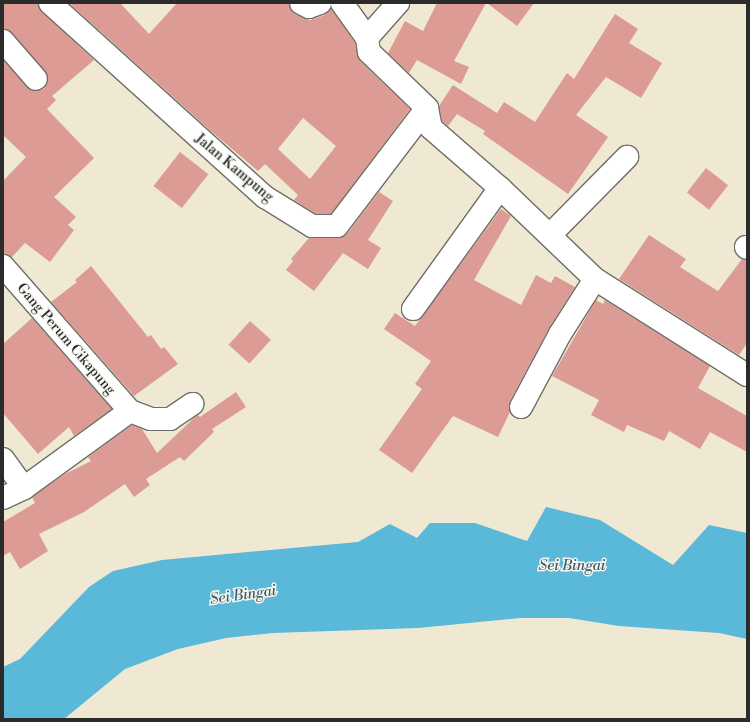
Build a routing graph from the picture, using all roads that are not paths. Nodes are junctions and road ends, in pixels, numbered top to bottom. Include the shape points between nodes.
1 (50, 3) edge
2 (342, 3) edge
3 (398, 3) edge
4 (367, 38) junction
5 (3, 41) edge
6 (36, 79) dead end
7 (427, 108) junction
8 (627, 157) dead end
9 (500, 188) junction
10 (550, 235) junction
11 (3, 266) edge
12 (595, 279) junction
13 (412, 309) dead end
14 (747, 375) edge
15 (192, 404) dead end
16 (521, 407) dead end
17 (130, 411) junction
18 (3, 459) edge
19 (24, 488) junction
20 (3, 498) edge

1 - 7 street, Jalan Kampung via 265,197 312,226 337,226
2 - 4 street
3 - 4 street
4 - 7 street via 368,52
5 - 6 street
7 - 9 street via 431,128
8 - 10 street
9 - 10 street
9 - 13 street
10 - 12 street
11 - 17 street, Gang Perum Cikapung
12 - 14 street
12 - 16 street via 560,334
15 - 17 street via 170,419 151,419
17 - 19 street
18 - 19 street
19 - 20 street

